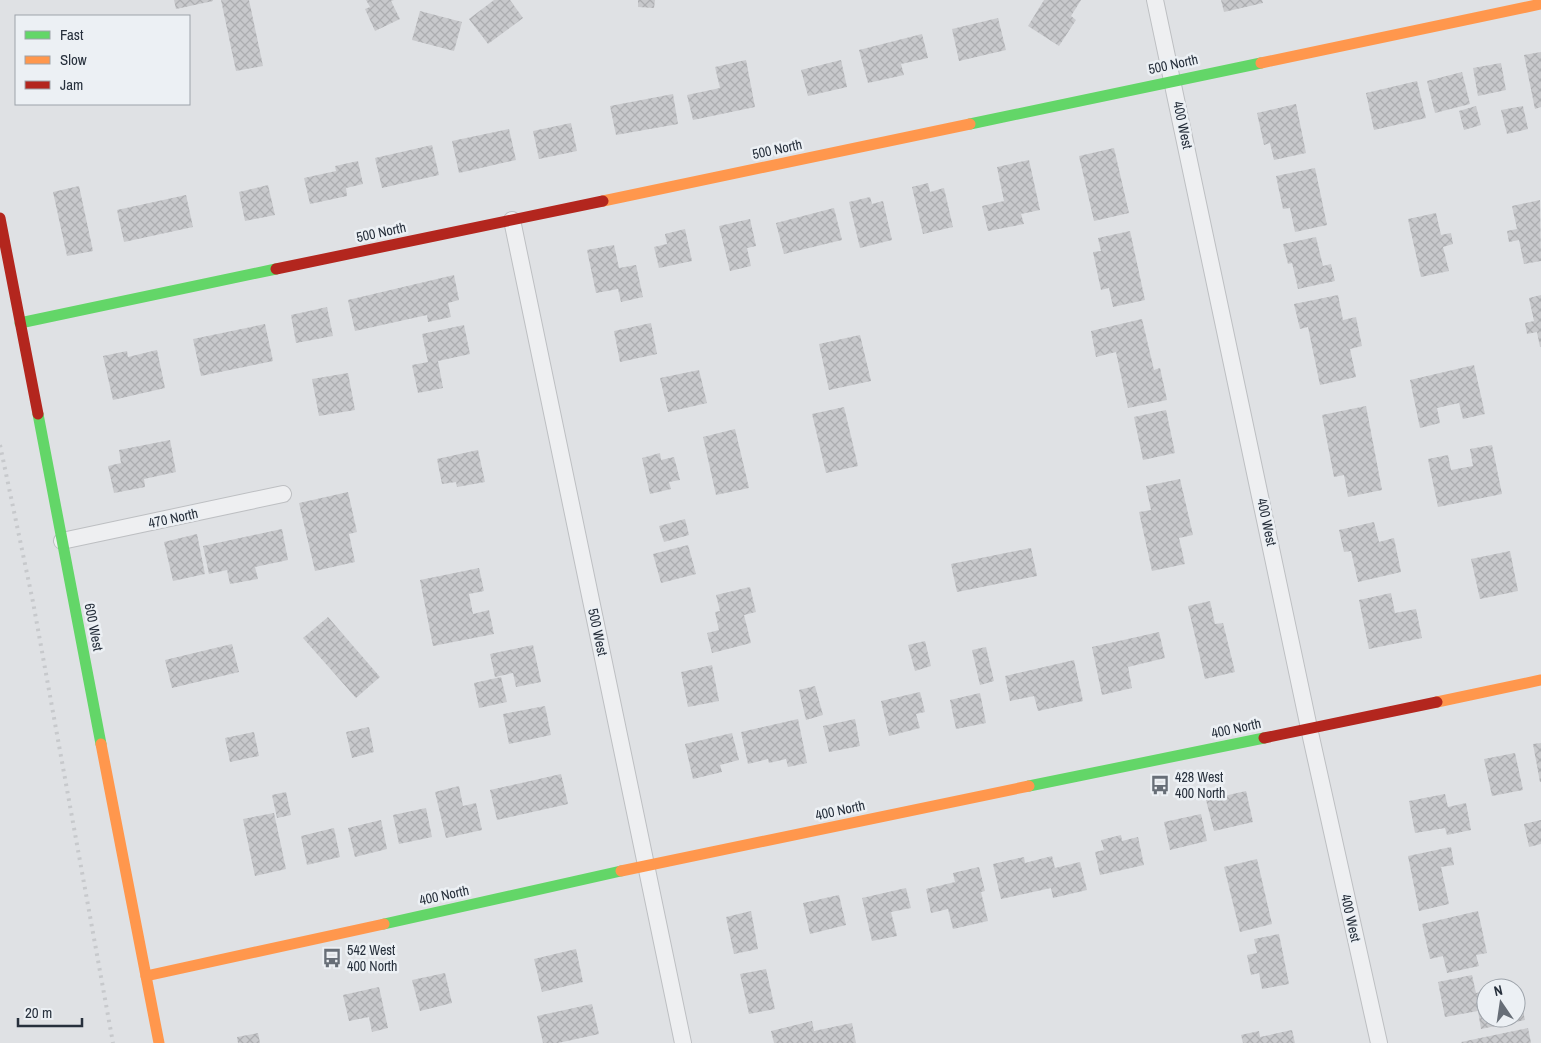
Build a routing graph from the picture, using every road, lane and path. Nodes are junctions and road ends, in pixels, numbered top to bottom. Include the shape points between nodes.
1 (1155, 0) edge
2 (1541, 4) edge
3 (1173, 80) junction
4 (0, 218) edge
5 (512, 220) junction
6 (20, 323) junction
7 (283, 494) dead end
8 (62, 541) junction
9 (1541, 680) edge
10 (1309, 728) junction
11 (646, 866) junction
12 (146, 976) junction
13 (159, 1043) edge
14 (683, 1043) edge
15 (1379, 1043) edge

1 - 3 street, 400 West
2 - 3 street, 500 North
3 - 5 street, 500 North
3 - 10 street, 400 West
4 - 6 street, 600 West
5 - 6 street, 500 North
5 - 11 street, 500 West
6 - 8 street, 600 West
7 - 8 street, 470 North
8 - 12 street, 600 West
9 - 10 street, 400 North
10 - 11 street, 400 North
10 - 15 street, 400 West
11 - 12 street, 400 North
11 - 14 street, 500 West
12 - 13 street, 600 West

